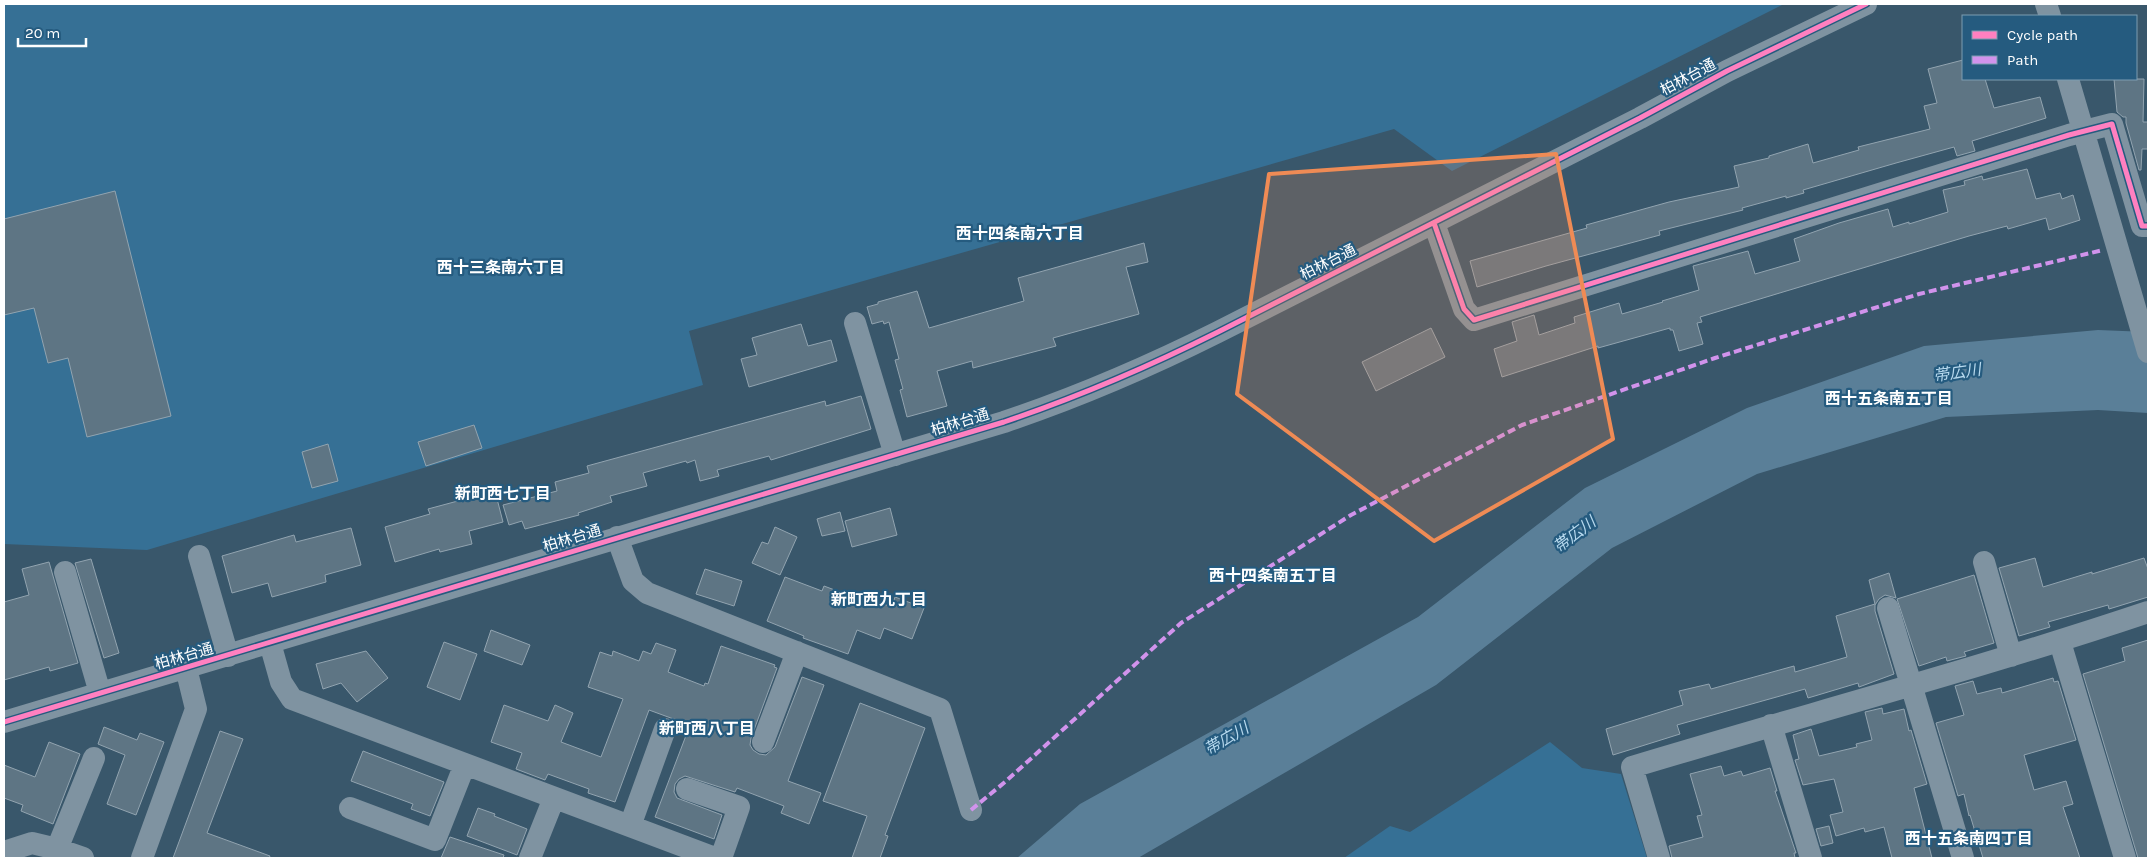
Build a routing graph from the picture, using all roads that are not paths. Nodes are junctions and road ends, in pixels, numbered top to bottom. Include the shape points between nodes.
1 (1866, 4) edge
2 (2068, 80) edge
3 (2083, 131) junction
4 (1434, 224) junction
5 (2148, 226) edge
6 (855, 323) dead end
7 (2148, 352) edge
8 (895, 455) junction
9 (617, 537) junction
10 (199, 556) dead end
11 (1984, 562) dead end
12 (65, 572) dead end
13 (1888, 608) dead end
14 (2148, 612) edge
15 (2060, 642) junction
16 (270, 644) junction
17 (798, 652) junction
18 (228, 656) junction
19 (2011, 656) junction
20 (186, 668) junction
21 (1911, 687) junction
22 (100, 694) junction
23 (4, 722) edge
24 (1771, 725) junction
25 (665, 729) dead end
26 (763, 742) dead end
27 (94, 758) dead end
28 (465, 764) junction
29 (687, 789) dead end
30 (554, 798) junction
31 (350, 808) dead end
32 (971, 810) dead end
33 (630, 826) junction
34 (57, 849) junction
35 (4, 852) edge
36 (83, 858) edge
37 (142, 858) edge
38 (530, 858) edge
39 (715, 858) edge
40 (721, 858) edge
41 (1659, 858) edge
42 (1811, 858) edge
43 (1963, 858) edge
44 (2124, 858) edge

1 - 4 street, 柏林台通 via 1727,71
2 - 3 street
3 - 4 street via 1474,320 1464,309
3 - 5 street via 2112,124 2142,226
3 - 7 street
4 - 8 street, 柏林台通 via 1150,366 1071,399
6 - 8 street
8 - 9 street, 柏林台通
9 - 16 street, 柏林台通
9 - 17 street via 633,581 648,593
10 - 18 street
11 - 19 street
12 - 22 street
13 - 21 street
14 - 15 street
15 - 19 street
15 - 44 street
16 - 18 street, 柏林台通
16 - 28 street via 281,682 292,699
17 - 26 street
17 - 32 street via 940,708
18 - 20 street, 柏林台通
19 - 21 street
20 - 22 street, 柏林台通
20 - 37 street via 196,709
21 - 24 street
21 - 43 street
22 - 23 street, 柏林台通
24 - 41 street via 1632,767
24 - 42 street
25 - 33 street
27 - 34 street
28 - 30 street
28 - 31 street via 435,840
29 - 40 street via 739,807
30 - 33 street
30 - 38 street
33 - 39 street
34 - 35 street via 32,843
34 - 36 street

